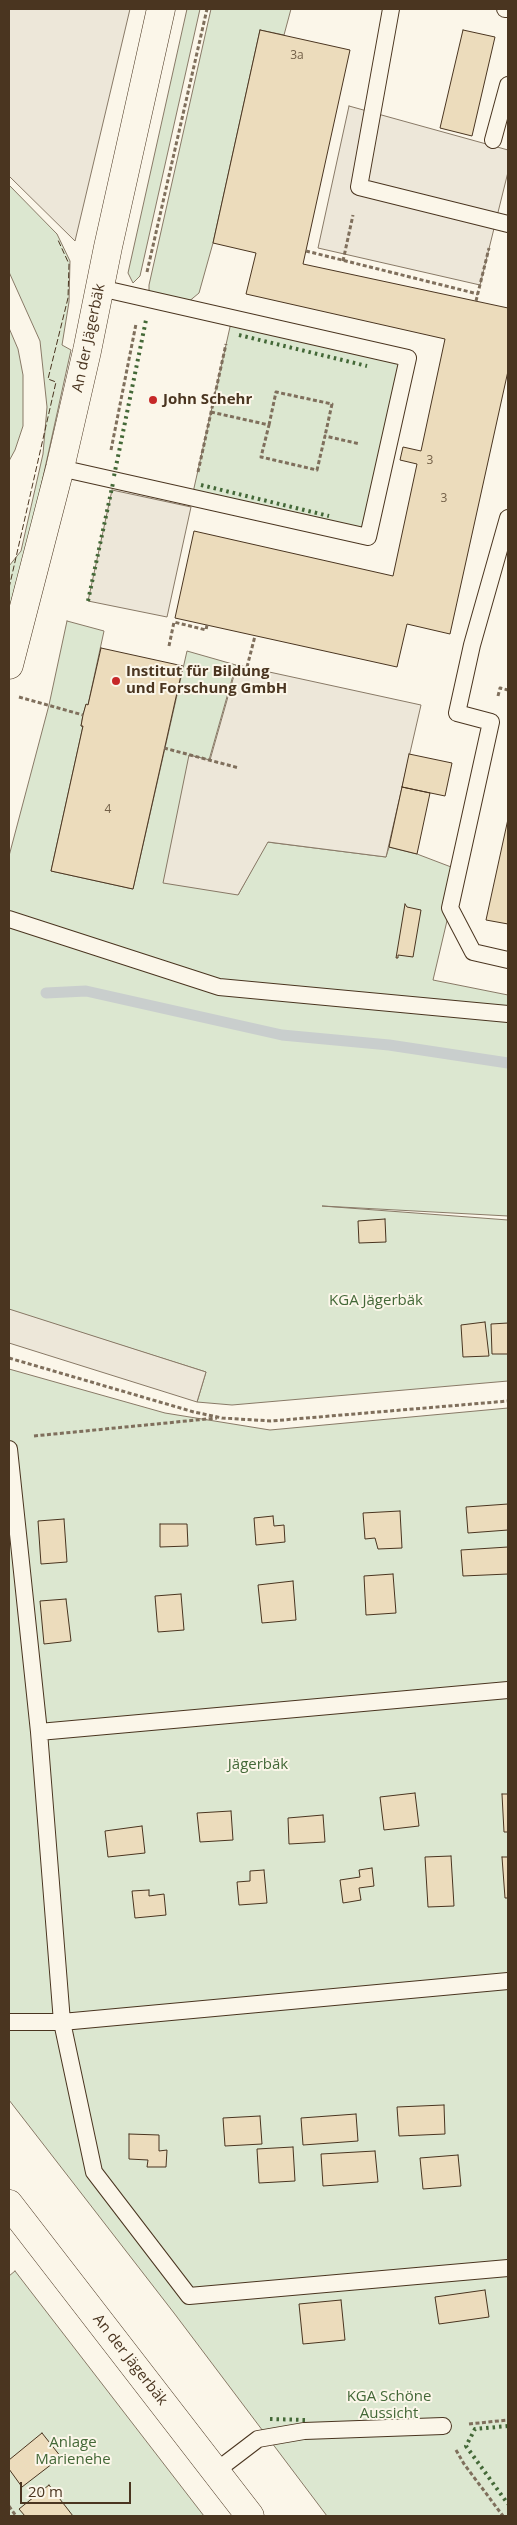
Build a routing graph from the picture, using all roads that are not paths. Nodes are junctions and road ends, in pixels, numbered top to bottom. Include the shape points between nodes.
1 (160, 9) edge
2 (391, 9) edge
3 (508, 85) edge
4 (493, 140) dead end
5 (502, 222) edge
6 (100, 288) junction
7 (60, 468) junction
8 (508, 518) edge
9 (9, 665) edge
10 (9, 919) edge
11 (508, 960) edge
12 (508, 1014) edge
13 (9, 1449) edge
14 (508, 1690) edge
15 (39, 1732) junction
16 (508, 1982) edge
17 (9, 2022) edge
18 (62, 2022) junction
19 (11, 2210) edge
20 (508, 2268) edge
21 (443, 2426) road end
22 (216, 2471) junction
23 (250, 2516) edge

1 - 6 street, An der Jägerbäk
2 - 5 lane via 359,186
3 - 4 lane
6 - 7 street, An der Jägerbäk
6 - 7 lane via 408,358 368,537
7 - 9 street, An der Jägerbäk
8 - 11 lane via 472,645 458,713 491,722 450,908 473,952
10 - 12 lane via 219,987
13 - 15 lane
14 - 15 lane
15 - 18 lane
16 - 18 lane
17 - 18 lane
18 - 20 lane via 94,2172 190,2296
19 - 22 street, An der Jägerbäk
21 - 22 lane via 304,2431 258,2439
22 - 23 street, An der Jägerbäk

